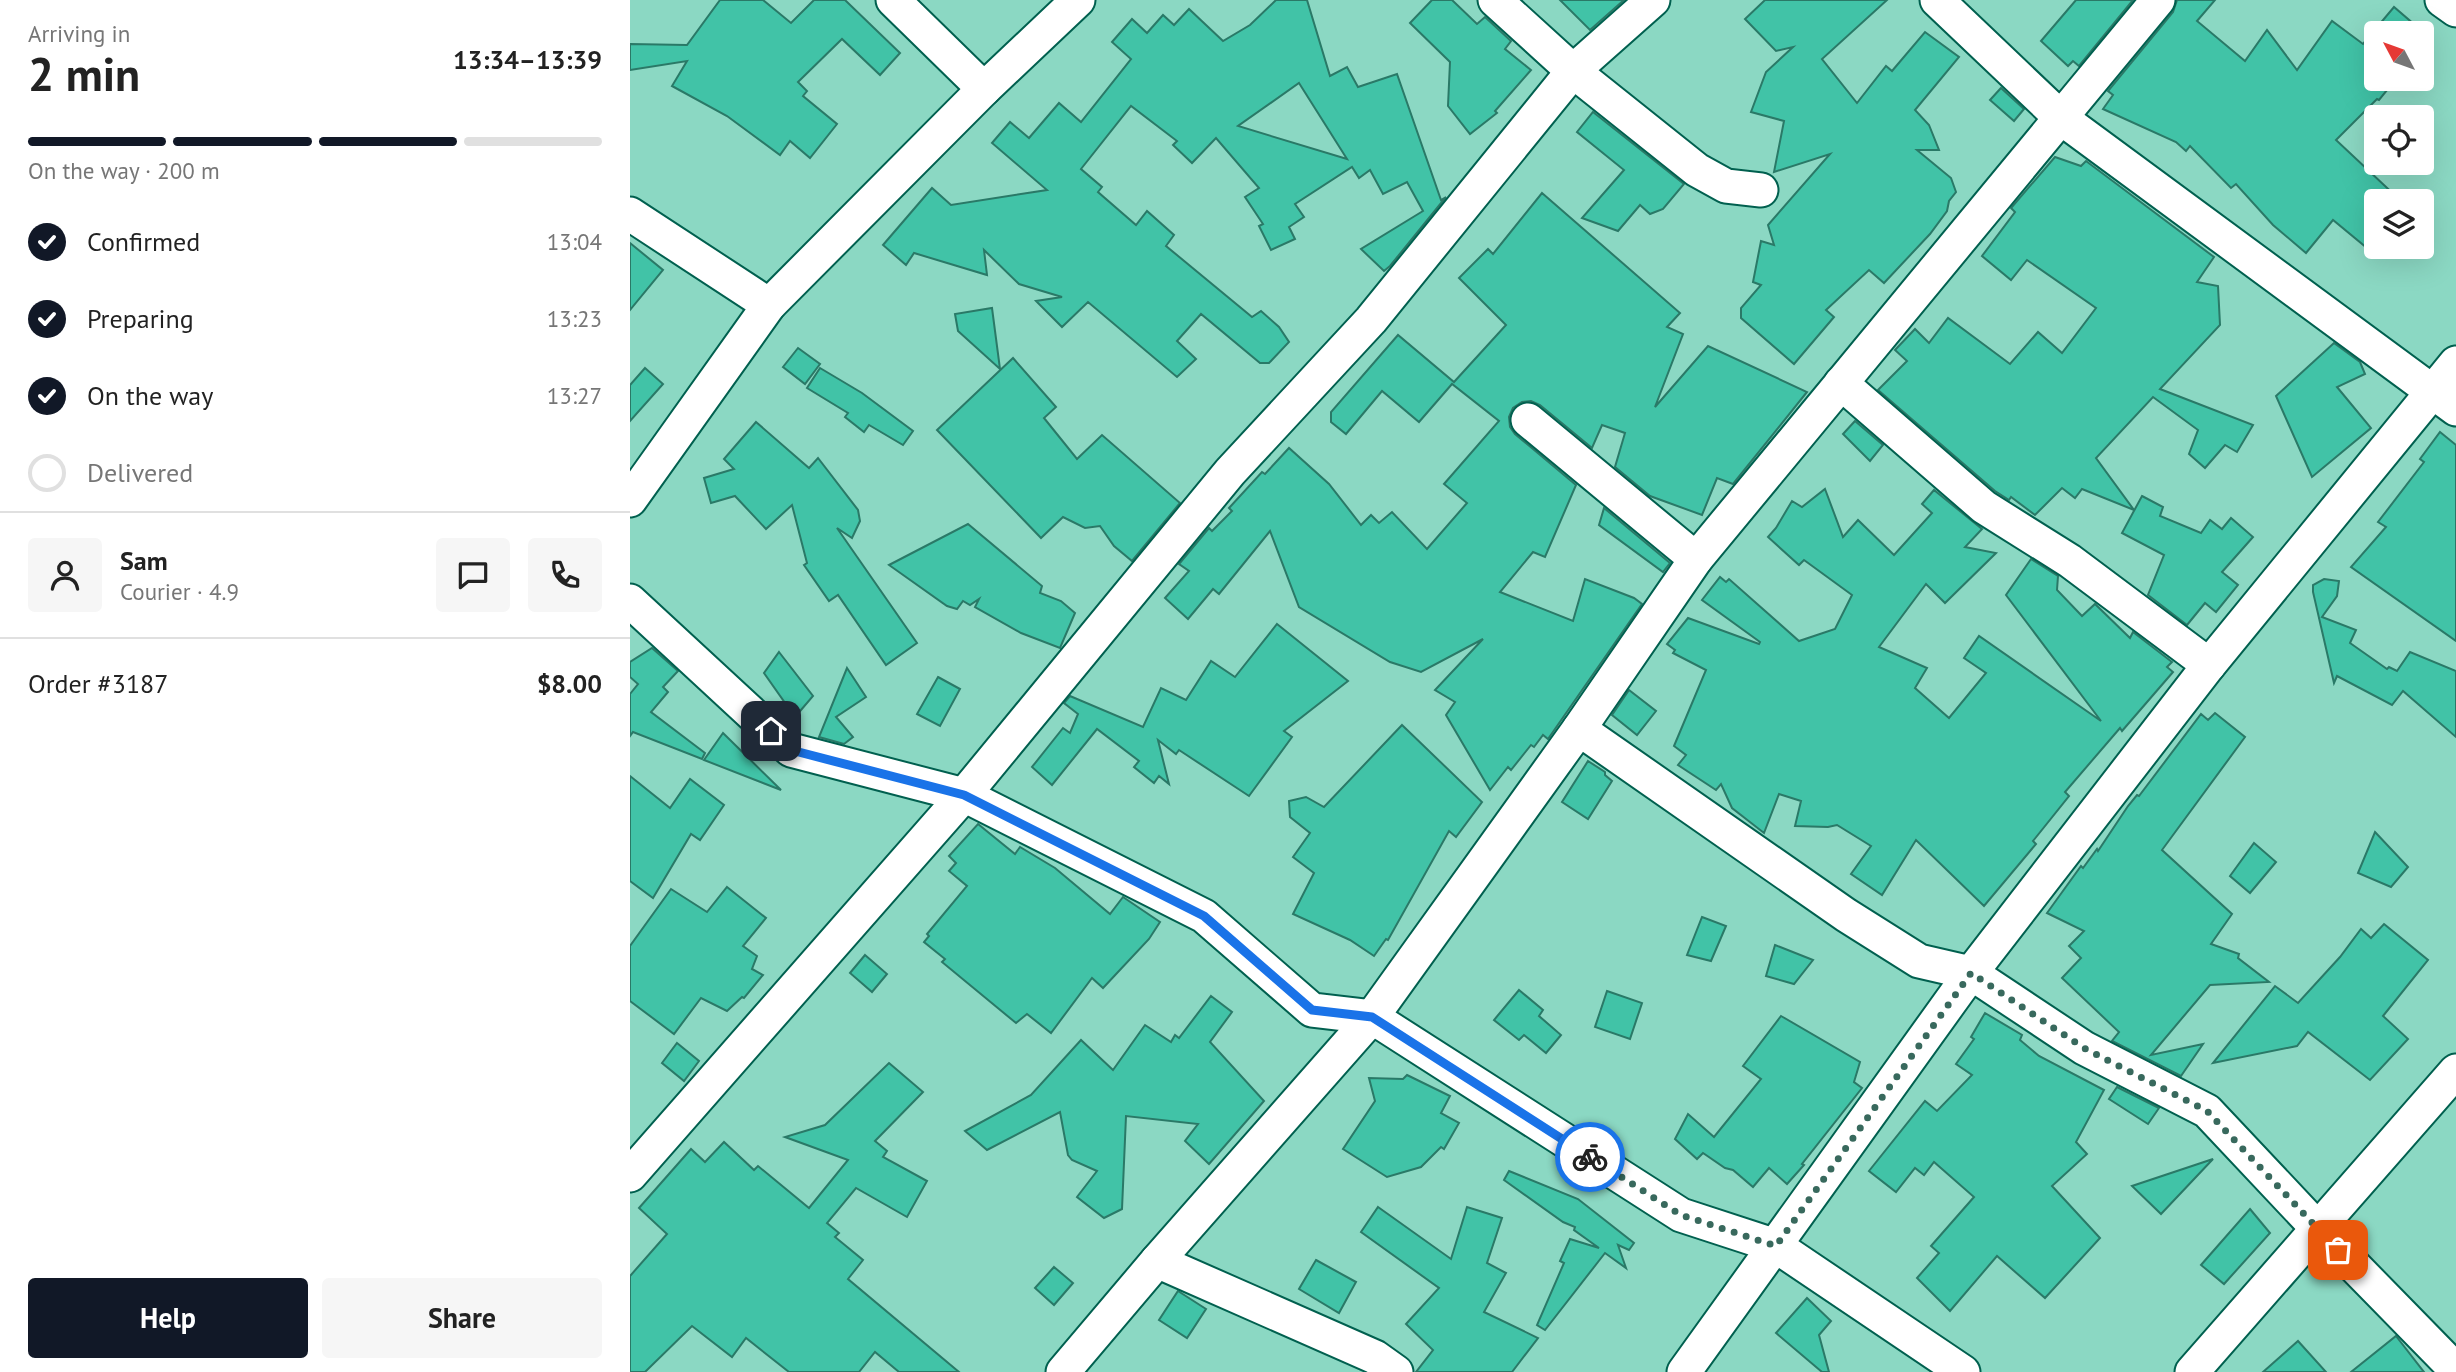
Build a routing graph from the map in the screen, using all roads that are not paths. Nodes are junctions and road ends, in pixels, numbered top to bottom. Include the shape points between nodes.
1 (893, 0) edge
2 (1078, 0) edge
3 (1495, 0) edge
4 (1653, 0) edge
5 (1937, 0) edge
6 (2158, 0) edge
7 (2442, 0) edge
8 (2456, 10) edge
9 (1573, 71) junction
10 (984, 89) junction
11 (2061, 118) junction
12 (1761, 190) dead end
13 (630, 214) edge
14 (769, 304) junction
15 (2456, 363) edge
16 (1841, 383) junction
17 (2445, 400) edge
18 (1528, 420) dead end
19 (630, 500) edge
20 (1696, 559) junction
21 (630, 601) edge
22 (2209, 665) junction
23 (1579, 729) junction
24 (964, 795) junction
25 (1971, 973) junction
26 (1372, 1017) junction
27 (2456, 1071) edge
28 (630, 1175) edge
29 (2319, 1230) junction
30 (1776, 1246) junction
31 (1157, 1261) junction
32 (2456, 1370) edge
33 (1063, 1372) edge
34 (1396, 1372) edge
35 (1684, 1372) edge
36 (1963, 1372) edge
37 (2192, 1372) edge

1 - 10 street
2 - 10 street
3 - 9 street
4 - 9 street
5 - 11 street
6 - 11 street
7 - 8 street
9 - 12 street via 1697,170 1726,186
9 - 24 street via 1371,320 1230,472
10 - 14 street
11 - 16 street
11 - 17 street
13 - 14 street
14 - 19 street
15 - 17 street
16 - 20 street
16 - 22 street via 1984,507 2070,561
17 - 22 street
18 - 20 street
20 - 23 street
21 - 24 street via 791,750
22 - 25 street
23 - 25 street via 1908,955
23 - 26 street
24 - 26 street via 1204,916 1312,1010
24 - 28 street
25 - 29 street via 2084,1048 2207,1111
25 - 30 street
26 - 30 street via 1681,1215
26 - 31 street
27 - 29 street
29 - 32 street
29 - 37 street
30 - 35 street
30 - 36 street
31 - 33 street
31 - 34 street via 1375,1357

